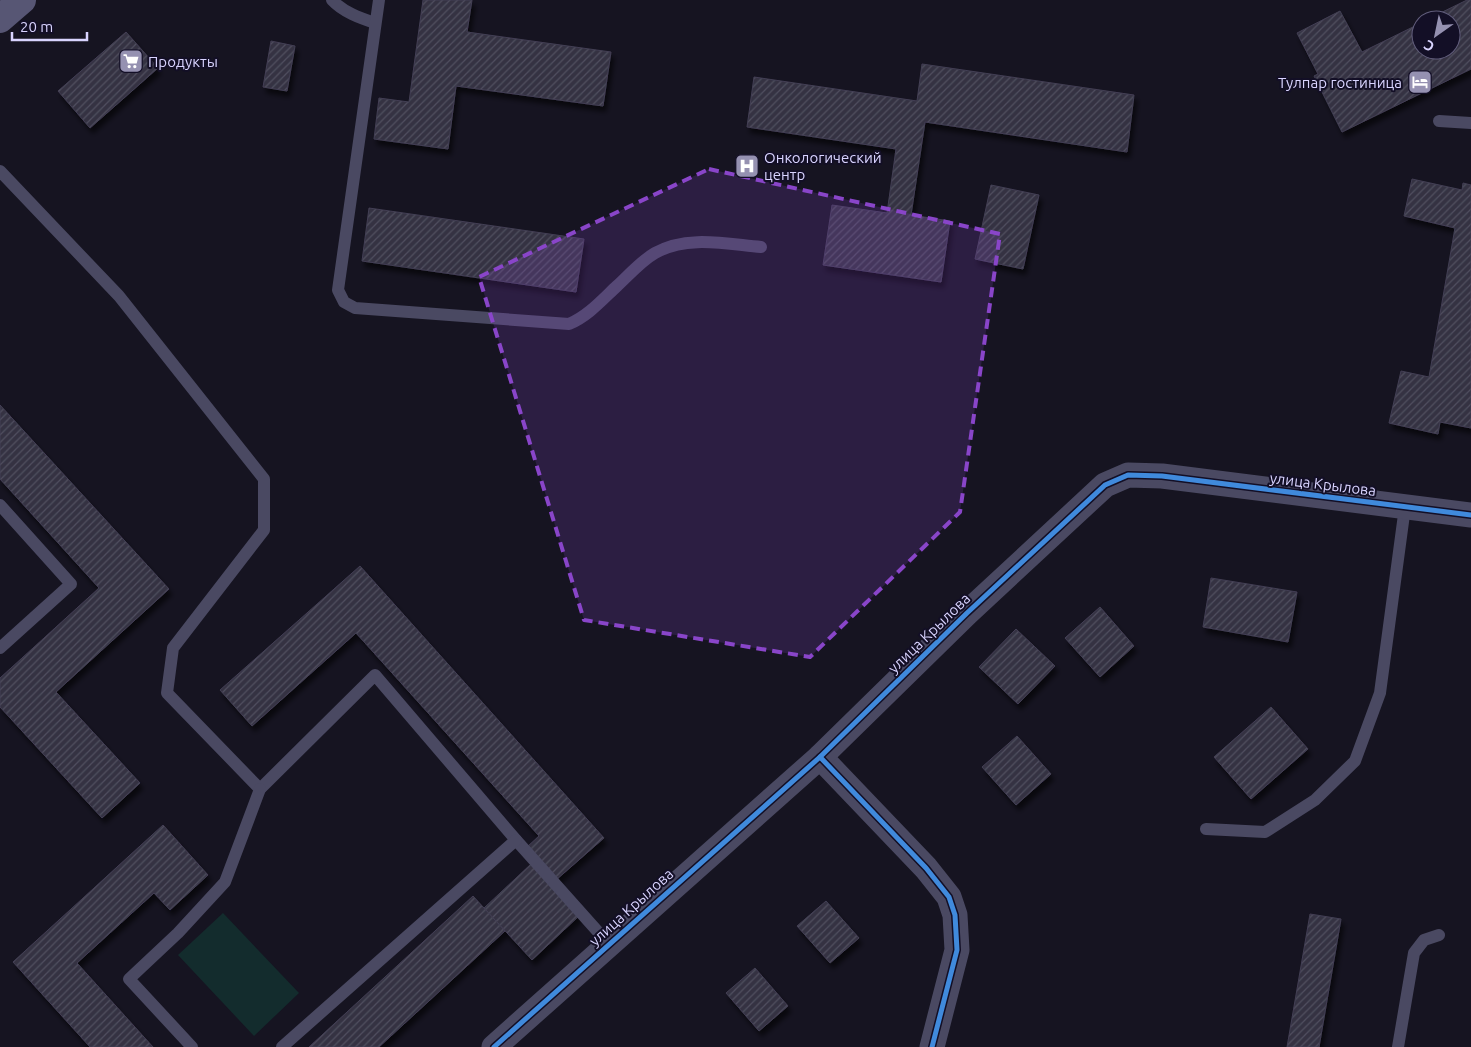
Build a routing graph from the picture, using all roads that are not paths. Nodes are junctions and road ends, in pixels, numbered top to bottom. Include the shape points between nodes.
1 (22, 0) edge
2 (332, 0) edge
3 (379, 0) edge
4 (0, 19) edge
5 (375, 23) junction
6 (1439, 122) dead end
7 (1471, 123) edge
8 (0, 171) edge
9 (761, 247) dead end
10 (0, 505) edge
11 (1406, 507) junction
12 (1471, 515) edge
13 (0, 648) edge
14 (820, 757) junction
15 (260, 789) junction
16 (1206, 829) dead end
17 (516, 840) junction
18 (1439, 935) dead end
19 (608, 943) junction
20 (192, 1047) edge
21 (282, 1047) edge
22 (494, 1047) edge
23 (932, 1047) edge
24 (1398, 1047) edge

1 - 4 main road
2 - 5 lane via 337,6
3 - 5 lane
5 - 9 lane via 338,290 344,302 355,308 569,324 589,312 655,253 680,243
6 - 7 lane
8 - 15 lane via 119,296 264,479 264,530 173,648 167,693
10 - 13 lane via 71,584
11 - 12 street, улица Крылова
11 - 14 street, улица Крылова via 1162,476 1128,475 1105,485 1089,499
11 - 16 lane via 1380,693 1355,761 1315,800 1266,832
14 - 19 street, улица Крылова
14 - 23 street via 926,868 949,897 955,915 958,950
15 - 17 lane via 375,675
15 - 20 lane via 225,882 129,979
17 - 19 lane
17 - 21 lane
18 - 24 lane via 1424,940 1414,953
19 - 22 street, улица Крылова

